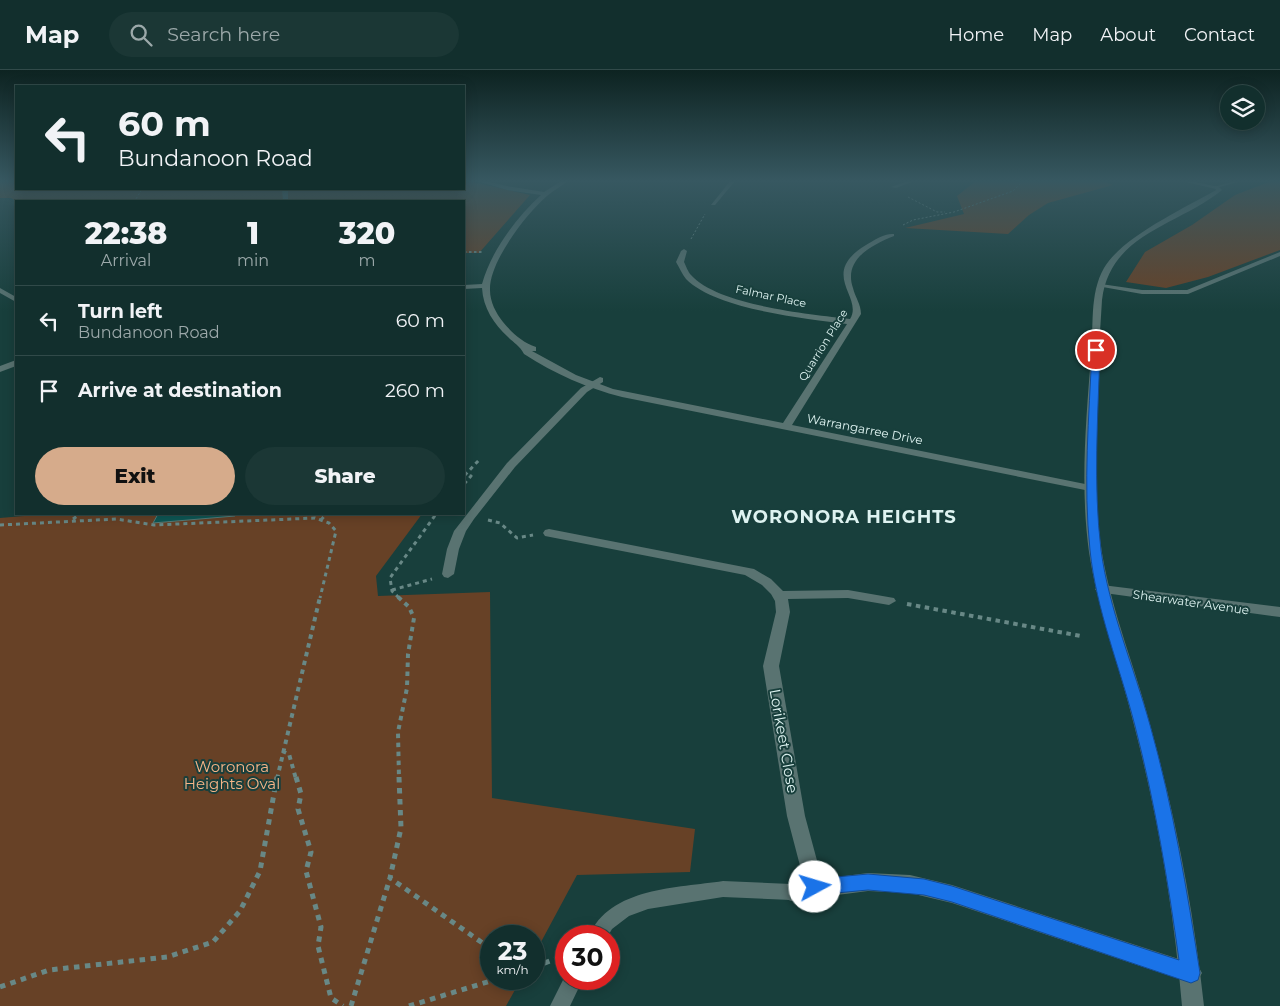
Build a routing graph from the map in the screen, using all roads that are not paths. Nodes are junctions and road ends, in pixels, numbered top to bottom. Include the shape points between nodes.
1 (520, 224) edge
2 (1162, 224) edge
3 (892, 235) road end
4 (684, 251) road end
5 (1280, 254) edge
6 (486, 286) junction
7 (1101, 286) junction
8 (465, 287) edge
9 (0, 290) edge
10 (15, 299) edge
11 (852, 322) junction
12 (15, 363) edge
13 (0, 369) edge
14 (596, 382) junction
15 (785, 427) junction
16 (1090, 488) junction
17 (549, 533) road end
18 (448, 574) road end
19 (1102, 590) junction
20 (781, 595) junction
21 (889, 601) road end
22 (1280, 612) edge
23 (815, 887) junction
24 (791, 892) joint
25 (605, 925) edge
26 (1191, 973) junction
27 (568, 990) edge
28 (560, 1006) edge
29 (1194, 1006) edge

1 - 6 street via 491,267
2 - 7 street via 1128,244 1110,265
3 - 11 street, Quarrion Place via 872,244 855,256 850,264 846,280 858,307
4 - 11 street, Falmar Place via 680,262 685,273 722,296 761,308
5 - 7 street via 1188,292 1158,293
6 - 8 street
6 - 14 street, Warrangarree Drive via 486,298 496,319 526,347 527,352
7 - 16 street
9 - 10 street
11 - 15 street, Quarrion Place
12 - 13 street
14 - 15 street, Warrangarree Drive via 623,394
14 - 18 lane via 512,465 470,517 460,530
15 - 16 street, Warrangarree Drive
16 - 19 street
17 - 20 street via 749,572 762,577
19 - 22 street, Shearwater Avenue
19 - 26 street via 1143,726 1172,849
20 - 21 street via 848,594
20 - 23 street, Lorikeet Close via 784,609 771,666 796,816
23 - 24 street
23 - 26 street via 868,882 910,884
24 - 25 lane via 724,889 648,901 623,910
26 - 29 street
27 - 28 lane

